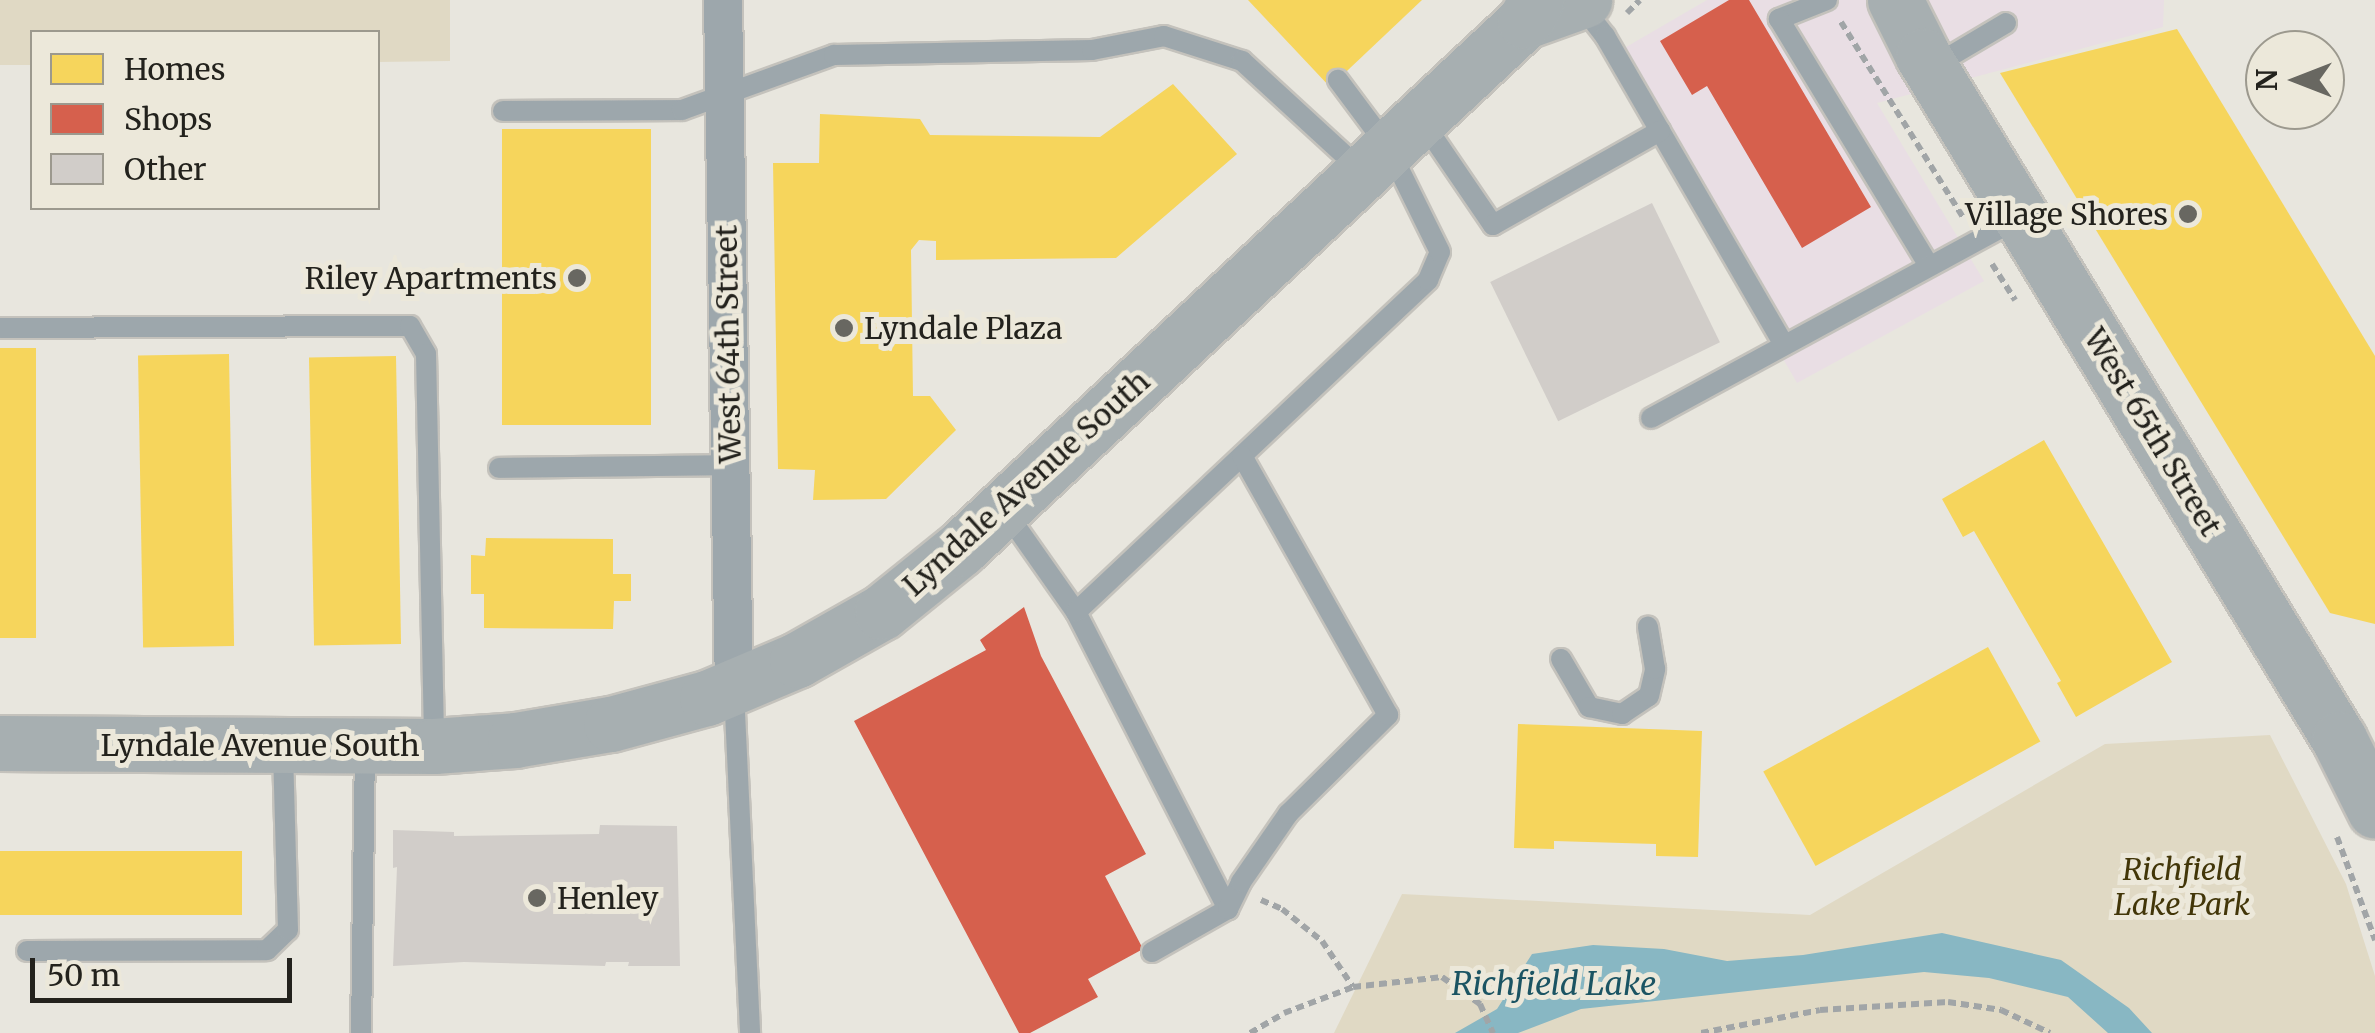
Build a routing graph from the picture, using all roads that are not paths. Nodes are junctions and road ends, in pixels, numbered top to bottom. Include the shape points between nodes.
1 (723, 0) edge
2 (1827, 0) edge
3 (1878, 0) edge
4 (1895, 0) edge
5 (1556, 6) edge
6 (2006, 23) dead end
7 (1927, 62) junction
8 (1338, 80) dead end
9 (724, 97) junction
10 (503, 112) dead end
11 (1660, 132) junction
12 (1390, 145) junction
13 (1999, 228) junction
14 (1929, 266) junction
15 (0, 328) edge
16 (1784, 345) junction
17 (1652, 418) dead end
18 (1242, 456) junction
19 (730, 465) junction
20 (499, 468) dead end
21 (1003, 508) junction
22 (1076, 612) junction
23 (1648, 627) dead end
24 (1561, 660) dead end
25 (734, 689) junction
26 (0, 743) edge
27 (283, 746) junction
28 (365, 746) junction
29 (434, 746) junction
30 (2353, 818) edge
31 (1228, 910) junction
32 (27, 951) dead end
33 (1152, 952) dead end
34 (361, 1033) edge
35 (750, 1033) edge

1 - 9 street, West 64th Street
2 - 14 lane via 1779,19
3 - 7 main road, West 65th Street
4 - 7 main road, West 65th Street
5 - 11 lane via 1605,36
5 - 12 main road, Lyndale Avenue South
6 - 7 lane
7 - 13 main road, West 65th Street
8 - 12 lane
9 - 10 lane via 682,110
9 - 12 lane via 834,55 1092,50 1164,36 1242,60
9 - 19 street, West 64th Street
11 - 12 lane via 1492,225
11 - 16 lane
12 - 18 lane via 1440,252 1428,280
12 - 21 main road, Lyndale Avenue South
13 - 14 lane
13 - 30 main road, West 65th Street via 2339,740
14 - 16 lane
15 - 29 lane via 410,326 426,354
16 - 17 lane
18 - 22 lane
18 - 31 lane via 1388,715 1288,814
19 - 20 lane
19 - 25 street, West 64th Street
21 - 22 lane
21 - 25 main road, Lyndale Avenue South via 882,612
22 - 31 lane
23 - 24 lane via 1655,669 1649,696 1622,714 1589,707
25 - 29 main road, Lyndale Avenue South via 611,724
25 - 35 lane
26 - 27 main road, Lyndale Avenue South
27 - 28 main road, Lyndale Avenue South
27 - 32 lane via 288,930 267,950
28 - 29 main road, Lyndale Avenue South
28 - 34 lane
31 - 33 lane

